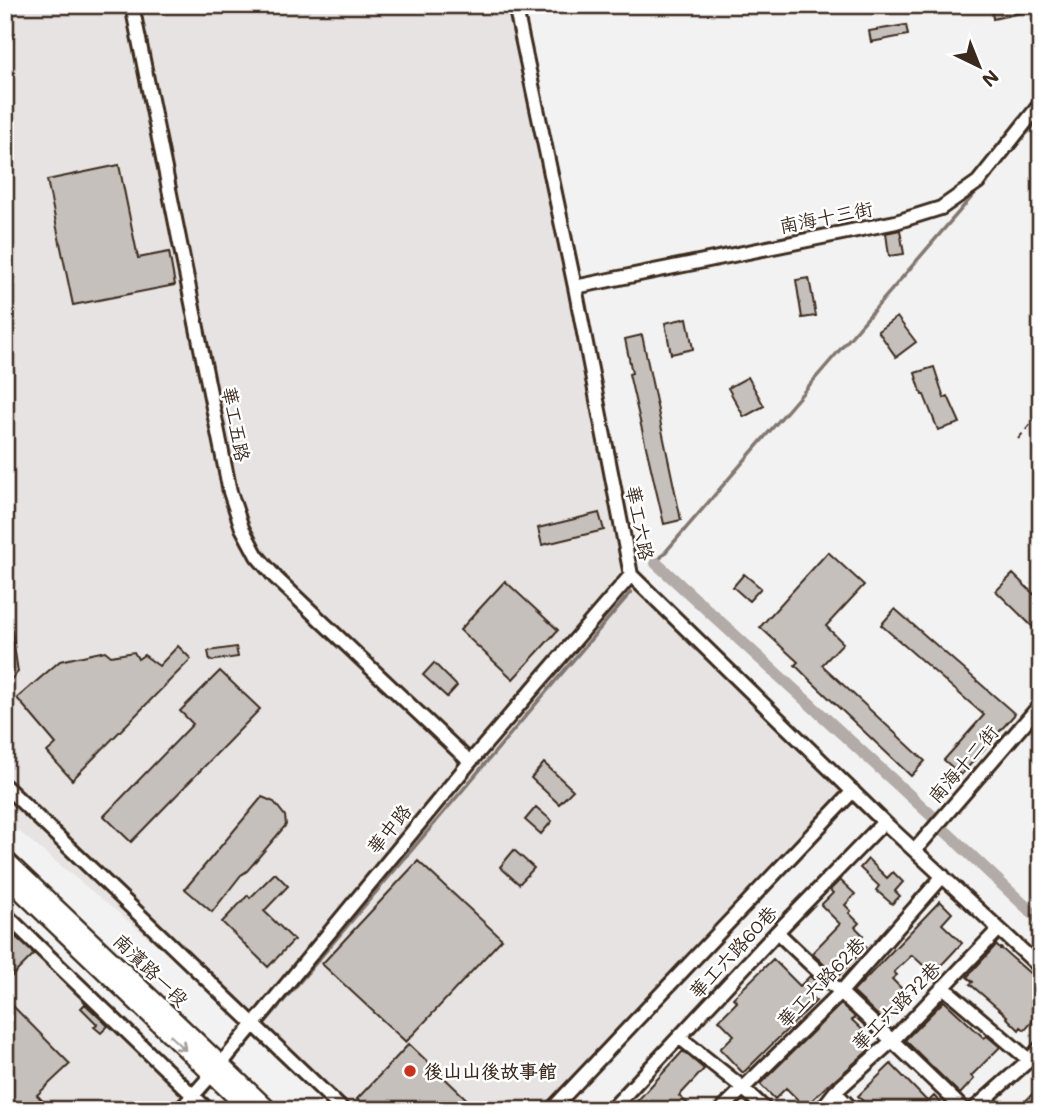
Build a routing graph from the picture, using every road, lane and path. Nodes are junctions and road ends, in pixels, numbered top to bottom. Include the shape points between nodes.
1 (132, 5) edge
2 (515, 5) edge
3 (1041, 103) edge
4 (575, 287) junction
5 (1041, 412) edge
6 (1018, 439) dead end
7 (631, 575) junction
8 (1041, 704) edge
9 (470, 762) junction
10 (5, 786) edge
11 (853, 791) junction
12 (884, 822) junction
13 (915, 850) junction
14 (5, 859) edge
15 (5, 876) edge
16 (943, 876) junction
17 (5, 914) edge
18 (998, 930) junction
19 (777, 932) junction
20 (1041, 968) edge
21 (943, 987) junction
22 (841, 993) junction
23 (254, 1024) junction
24 (679, 1037) junction
25 (893, 1040) junction
26 (1041, 1047) edge
27 (1028, 1060) junction
28 (217, 1069) junction
29 (743, 1088) junction
30 (835, 1092) junction
31 (193, 1095) junction
32 (180, 1110) edge
33 (208, 1110) edge
34 (249, 1110) edge
35 (269, 1110) edge
36 (343, 1110) edge
37 (551, 1110) edge
38 (611, 1110) edge
39 (721, 1110) edge
40 (766, 1110) edge
41 (821, 1110) edge
42 (853, 1110) edge
43 (964, 1110) edge
44 (972, 1110) edge

1 - 9 street, 華工五路 via 230,492 242,528 276,578
2 - 4 street, 華工六路
3 - 4 street, 南海十三街 via 978,182 941,208 896,222
4 - 7 street, 華工六路
5 - 6 path
7 - 9 street, 華中路
7 - 11 street, 華工六路
8 - 13 street, 南海十二街
9 - 23 street, 華中路
10 - 23 street
11 - 12 street, 華工六路
11 - 37 street
12 - 13 street, 華工六路
12 - 19 street, 華工六路60巷
13 - 16 street, 華工六路
14 - 28 main road, 南濱路一段
15 -> 28 main road, 南濱路一段
16 - 18 street, 華工六路
16 - 22 street, 華工六路62巷
17 - 31 street
18 - 20 street, 華工六路
18 - 21 street, 華工六路72巷
19 - 22 street
19 - 24 street, 華工六路60巷
21 - 25 street, 華工六路72巷
21 - 27 street
22 - 25 street
22 - 29 street, 華工六路62巷
23 - 28 street, 華中路
23 - 36 street
24 - 29 street
24 - 38 street, 華工六路60巷
25 - 30 street, 華工六路72巷
25 - 43 street
26 - 27 street
27 - 44 street
28 - 31 street, 華中路
28 - 34 main road, 南濱路一段
28 - 35 main road, 南濱路一段
29 - 39 street, 華工六路62巷
29 - 40 street
30 - 41 street, 華工六路72巷
30 - 42 street
31 - 32 street, 華中路
31 - 33 street

